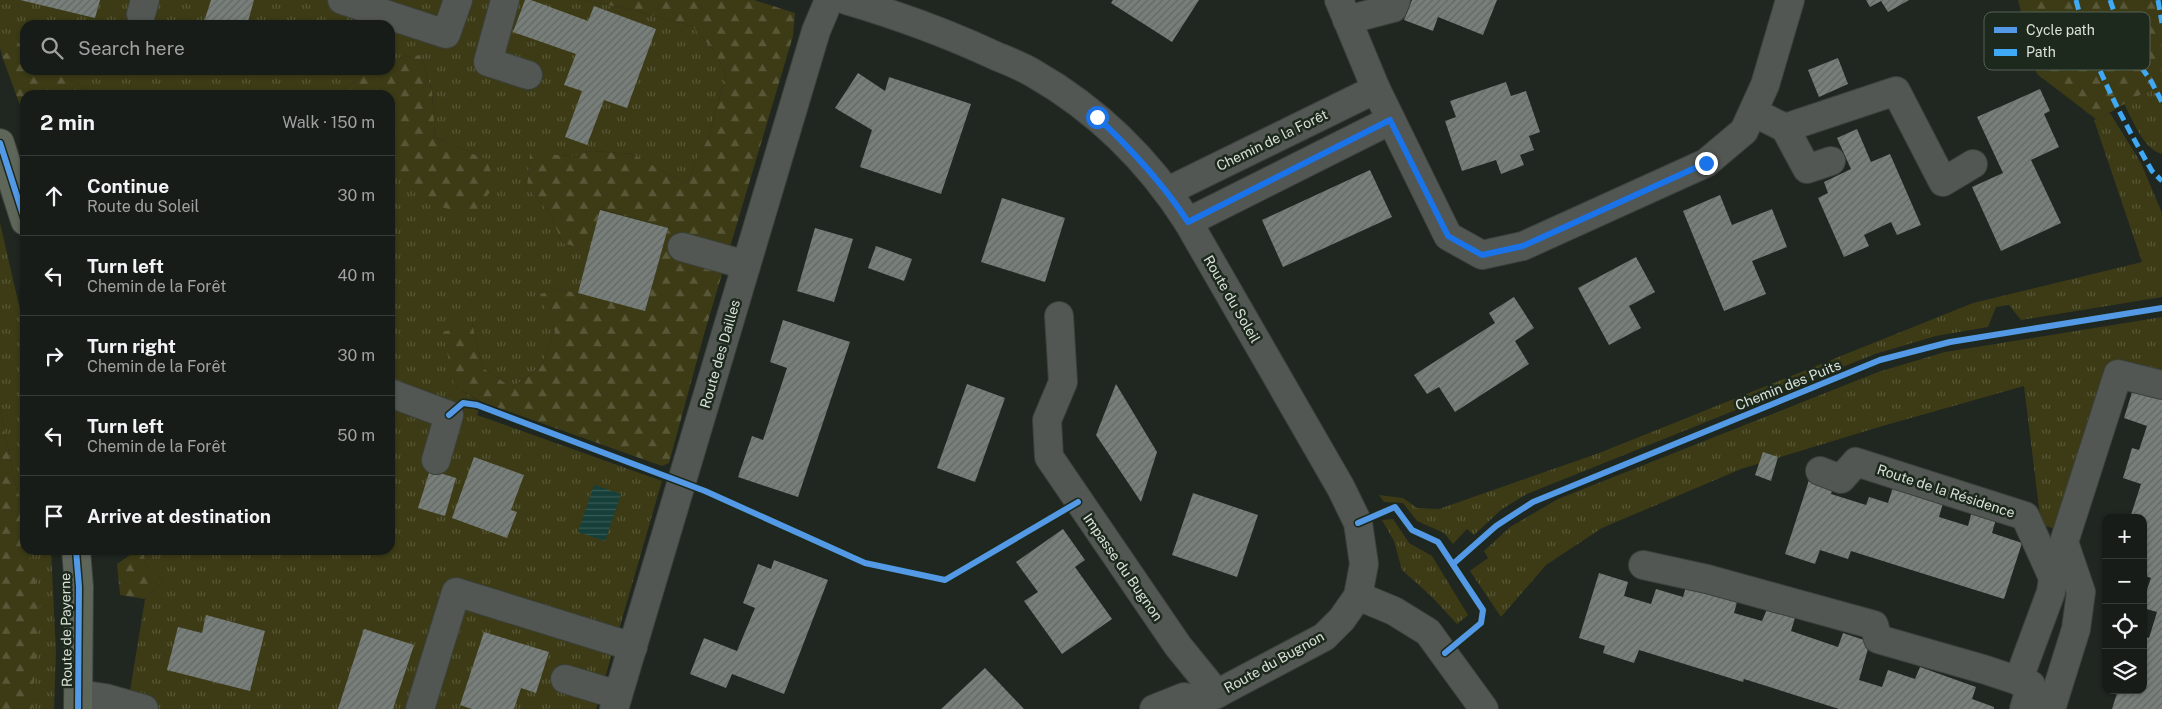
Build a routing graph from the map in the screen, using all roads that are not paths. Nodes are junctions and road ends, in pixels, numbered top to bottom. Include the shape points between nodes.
1 (342, 0) edge
2 (458, 0) edge
3 (505, 0) edge
4 (829, 0) edge
5 (846, 0) edge
6 (1396, 0) edge
7 (1784, 4) edge
8 (1343, 10) edge
9 (528, 75) dead end
10 (1376, 90) junction
11 (1753, 112) junction
12 (1390, 120) junction
13 (1785, 128) junction
14 (0, 143) edge
15 (1831, 160) dead end
16 (1973, 164) dead end
17 (1168, 191) junction
18 (20, 205) edge
19 (1188, 222) junction
20 (682, 246) dead end
21 (746, 265) junction
22 (1059, 316) dead end
23 (2162, 385) edge
24 (395, 395) edge
25 (436, 460) dead end
26 (1820, 471) dead end
27 (76, 555) edge
28 (1643, 565) dead end
29 (1358, 596) junction
30 (633, 647) junction
31 (565, 679) dead end
32 (2018, 681) junction
33 (1207, 701) edge
34 (78, 702) edge
35 (616, 702) edge
36 (144, 709) edge
37 (420, 709) edge
38 (1154, 709) edge
39 (1484, 709) edge
40 (2024, 709) edge
41 (2051, 709) edge

1 - 2 street via 446,34
3 - 9 street via 488,62
4 - 21 street, Route des Dailles via 816,31
5 - 17 street, Route du Soleil via 953,36 1033,73 1097,117
6 - 8 street via 1393,8
7 - 11 street via 1766,85
8 - 10 street
10 - 12 street
10 - 17 street, Chemin de la Forêt
11 - 12 street via 1744,131 1706,163 1523,246 1482,255 1448,236
11 - 13 street
12 - 19 street
13 - 15 street via 1808,169
13 - 16 street via 1896,91 1943,182
14 - 18 main road
17 - 19 street, Route du Soleil
19 - 29 street, Route du Soleil via 1358,523 1364,564
20 - 21 street
21 - 30 street, Route des Dailles
22 - 33 street, Impasse du Bugnon via 1063,382 1047,420 1048,457 1178,646
23 - 41 street via 2118,374 2064,542 2081,592 2076,629
24 - 25 street via 449,415
26 - 32 street, Route de la Résidence via 1841,479 1856,462 2025,516 2054,578
27 - 34 main road, Route de Payerne
28 - 32 street via 1707,578 1874,625 1878,639
29 - 33 street, Route du Bugnon via 1324,637
29 - 39 street via 1394,611 1428,632
30 - 35 street, Route des Dailles
30 - 37 street via 456,592
31 - 35 street
32 - 40 street via 2031,685
33 - 38 street via 1184,697
34 - 36 street via 105,698

